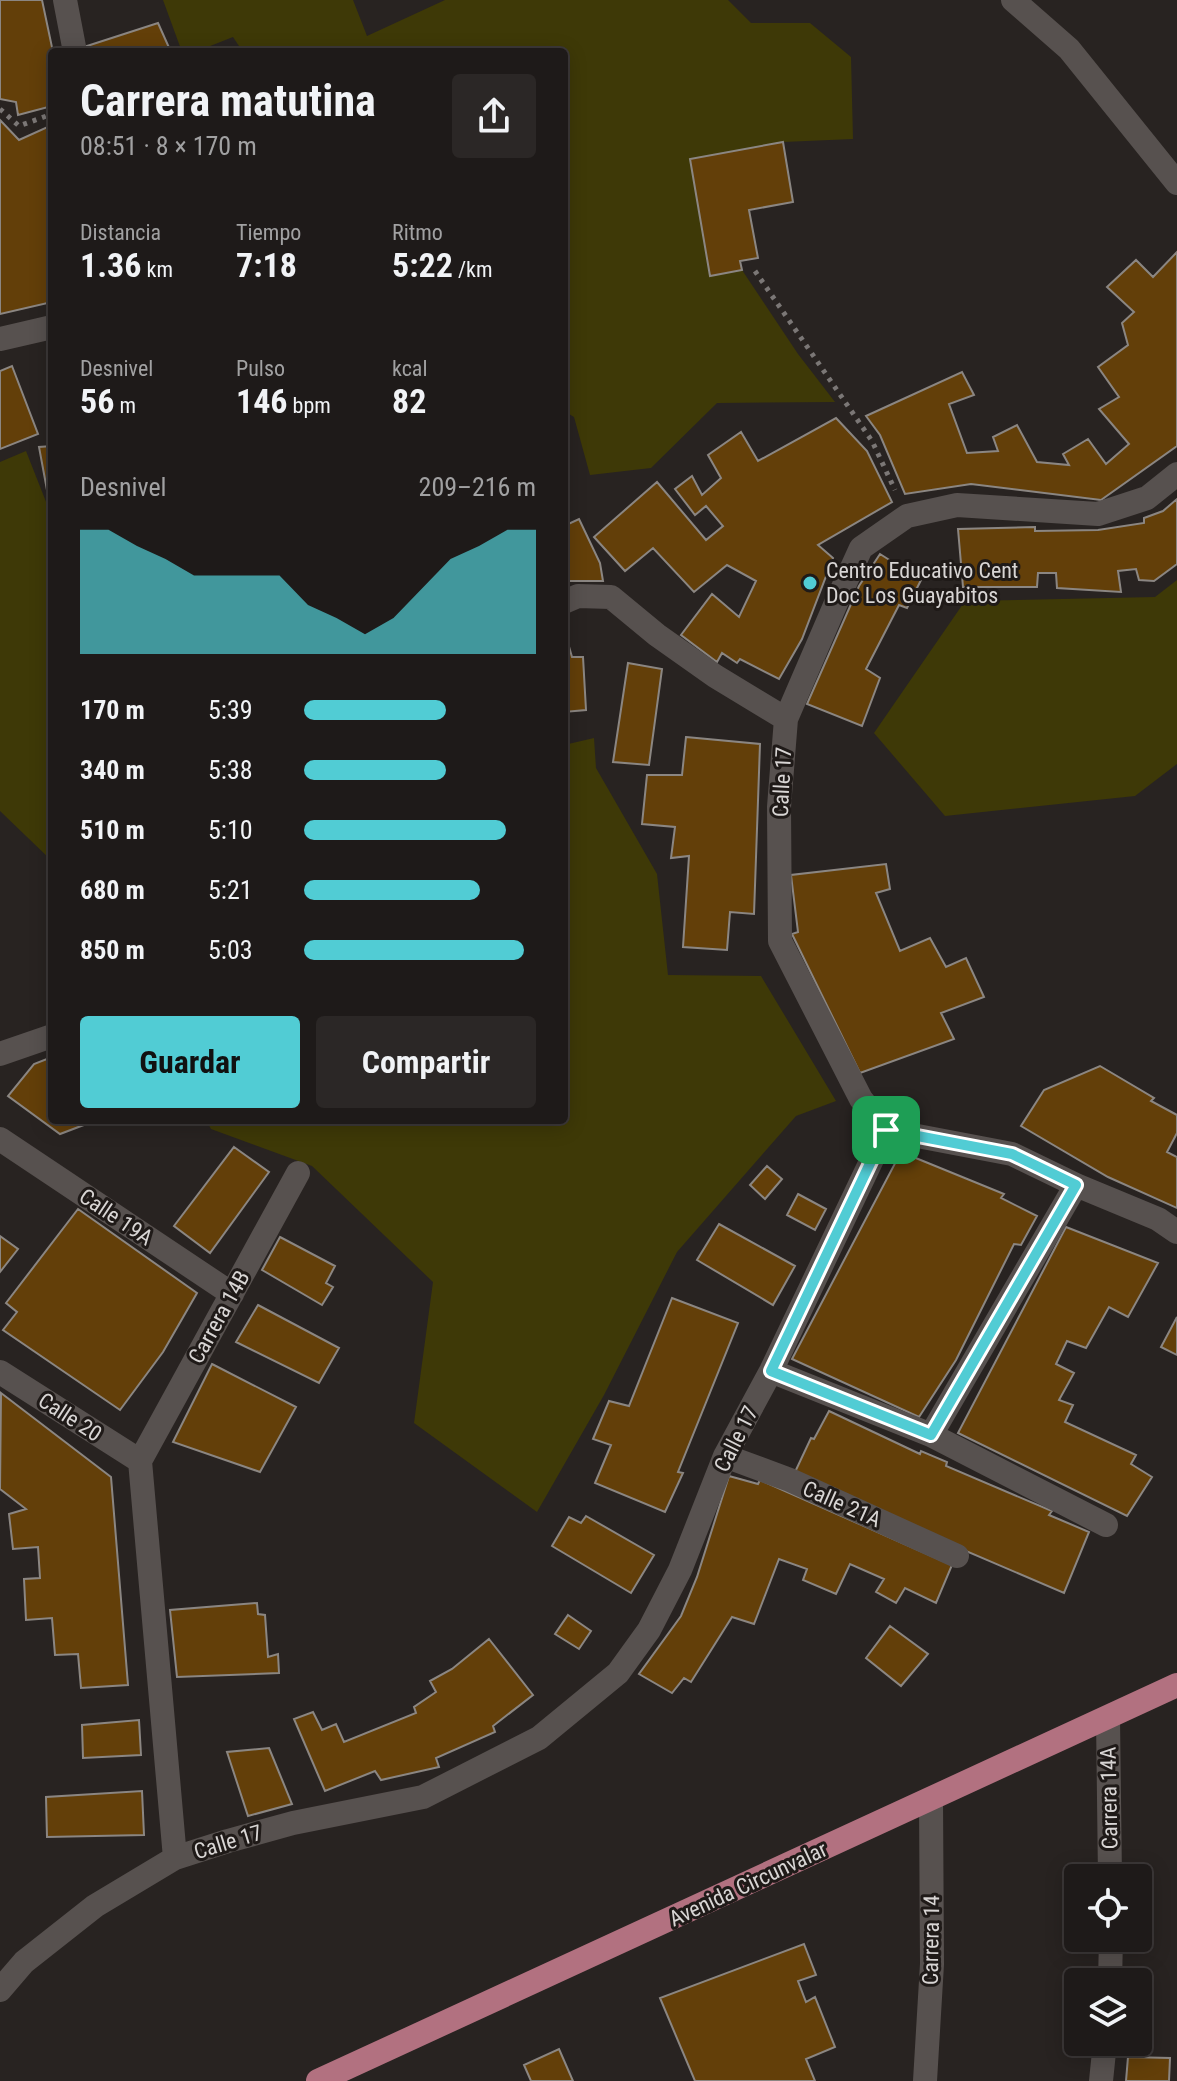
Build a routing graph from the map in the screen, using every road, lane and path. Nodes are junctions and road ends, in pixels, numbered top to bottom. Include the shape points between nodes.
1 (65, 0) edge
2 (1013, 0) edge
3 (74, 48) edge
4 (0, 109) edge
5 (48, 115) edge
6 (1177, 183) edge
7 (755, 271) dead end
8 (48, 328) edge
9 (0, 339) edge
10 (1177, 474) edge
11 (907, 516) junction
12 (568, 600) edge
13 (786, 719) junction
14 (48, 1037) edge
15 (0, 1054) edge
16 (886, 1130) junction
17 (0, 1139) edge
18 (298, 1173) dead end
19 (1076, 1185) junction
20 (1177, 1232) edge
21 (232, 1294) junction
22 (771, 1371) junction
23 (0, 1372) edge
24 (931, 1435) junction
25 (725, 1456) junction
26 (140, 1461) junction
27 (1106, 1525) dead end
28 (957, 1556) dead end
29 (1177, 1685) edge
30 (1108, 1718) junction
31 (931, 1799) junction
32 (175, 1858) junction
33 (1110, 1864) edge
34 (0, 1990) edge
35 (1104, 2056) edge
36 (318, 2081) edge
37 (925, 2081) edge
38 (1101, 2081) edge

1 - 3 street
2 - 6 street via 1069,49
4 - 5 path via 19,126
7 - 11 path via 872,441
8 - 9 street
10 - 11 street, Calle 17 via 1147,498 1098,514 957,505
11 - 13 street, Calle 17 via 861,548
12 - 13 street via 611,597 715,676
13 - 16 street, Calle 17 via 779,807 780,941 861,1099
14 - 15 street
16 - 19 street via 1012,1154
16 - 22 street, Calle 17
17 - 21 street, Calle 19A
18 - 21 street, Carrera 14B
19 - 20 street
19 - 24 street
21 - 26 street, Carrera 14B
22 - 24 street
22 - 25 street, Calle 17
23 - 26 street, Calle 20
24 - 27 street
25 - 28 street, Calle 21A
25 - 32 street, Calle 17 via 680,1570 649,1630 618,1673 539,1738 423,1797 293,1823
26 - 32 street
29 - 30 main road, Avenida Circunvalar
30 - 31 main road, Avenida Circunvalar
30 - 33 street, Carrera 14A
31 - 36 main road, Avenida Circunvalar
31 - 37 street, Carrera 14 via 932,1964
32 - 34 street, Calle 17 via 95,1906 24,1962
35 - 38 street

